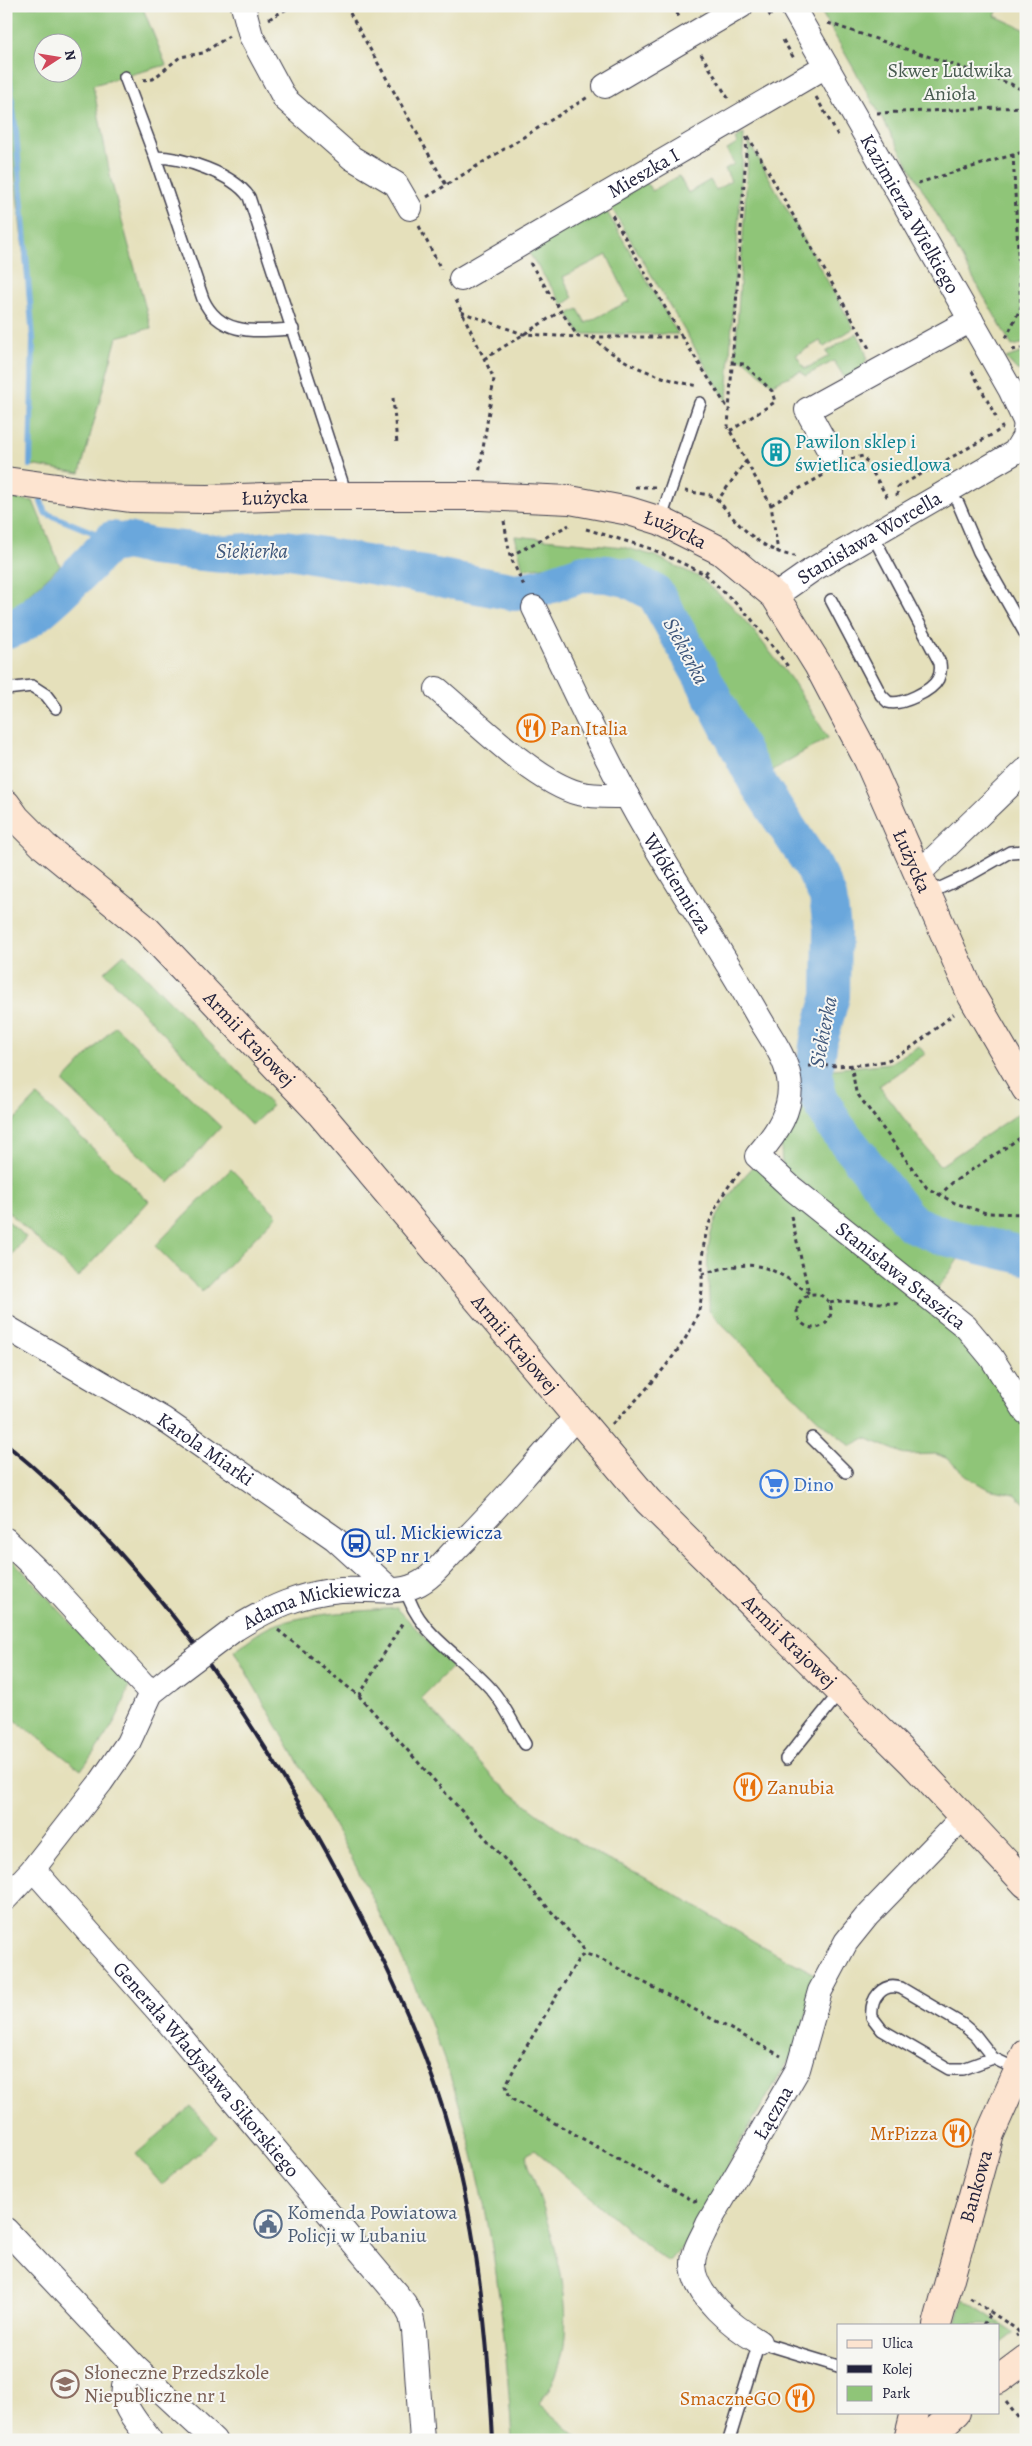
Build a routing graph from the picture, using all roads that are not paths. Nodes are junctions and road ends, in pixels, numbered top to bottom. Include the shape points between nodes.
1 (243, 6) edge
2 (741, 6) edge
3 (792, 6) edge
4 (826, 66) junction
5 (125, 77) dead end
6 (605, 86) road end
7 (155, 157) junction
8 (410, 208) road end
9 (453, 283) road end
10 (971, 320) junction
11 (293, 329) junction
12 (700, 403) dead end
13 (1026, 423) edge
14 (836, 458) road end
15 (6, 481) edge
16 (344, 495) junction
17 (958, 504) dead end
18 (660, 521) junction
19 (873, 536) junction
20 (776, 596) junction
21 (832, 600) dead end
22 (534, 608) dead end
23 (1026, 635) edge
24 (6, 689) edge
25 (437, 689) dead end
26 (56, 708) dead end
27 (1026, 770) edge
28 (627, 796) junction
29 (6, 804) edge
30 (1026, 851) edge
31 (923, 884) junction
32 (1026, 1089) edge
33 (757, 1156) joint
34 (6, 1326) edge
35 (1026, 1412) edge
36 (576, 1417) junction
37 (812, 1438) dead end
38 (846, 1472) dead end
39 (6, 1540) edge
40 (402, 1593) junction
41 (841, 1691) junction
42 (151, 1693) junction
43 (525, 1744) dead end
44 (786, 1759) dead end
45 (963, 1817) junction
46 (33, 1869) junction
47 (1026, 1884) edge
48 (6, 1898) edge
49 (993, 2058) junction
50 (1022, 2062) edge
51 (6, 2230) edge
52 (937, 2324) edge
53 (759, 2342) junction
54 (1019, 2349) edge
55 (133, 2365) junction
56 (837, 2366) edge
57 (1001, 2388) edge
58 (914, 2414) edge
59 (954, 2414) edge
60 (150, 2440) edge
61 (214, 2440) edge
62 (422, 2440) edge
63 (729, 2440) edge
64 (908, 2440) edge
65 (925, 2440) edge

1 - 8 street via 249,28 285,99 352,158 396,184
2 - 6 street
3 - 4 street, Kazimierza Wielkiego
4 - 9 street, Mieszka I
4 - 10 street, Kazimierza Wielkiego
5 - 7 lane
7 - 11 lane via 177,160 225,176 246,192
7 - 11 lane via 202,299 211,314 233,328
10 - 13 street, Kazimierza Wielkiego via 1020,406
10 - 14 street via 807,410
11 - 16 lane
12 - 18 lane
13 - 19 street, Stanisława Worcella via 1024,437 1015,452
15 - 16 main road, Łużycka via 130,498
16 - 18 main road, Łużycka via 570,500 629,511
17 - 23 lane via 979,552
18 - 20 main road, Łużycka via 721,551
19 - 20 street, Stanisława Worcella via 812,570
19 - 21 lane via 940,663 941,670 935,683 899,704 888,702 881,695
20 - 31 main road, Łużycka via 847,718
22 - 28 street, Włókiennicza
24 - 26 lane via 32,686 46,695
25 - 28 street via 519,759 557,785 587,795
27 - 31 street via 1013,792
28 - 33 street, Włókiennicza via 787,1070 790,1092 786,1111 773,1137
29 - 36 main road, Armii Krajowej via 44,846 146,930 322,1114
30 - 31 lane via 1010,852 973,873
31 - 32 main road, Łużycka via 979,1010
33 - 35 street, Stanisława Staszica via 793,1189 966,1327 991,1357
34 - 40 street, Karola Miarki via 171,1425 334,1538
36 - 40 street, Adama Mickiewicza via 463,1542 426,1579
36 - 41 main road, Armii Krajowej via 648,1501
37 - 38 lane
39 - 42 street
40 - 42 street, Adama Mickiewicza, bridge via 338,1590 273,1606 235,1629
40 - 43 lane via 424,1626 492,1690
41 - 44 lane
41 - 45 main road, Armii Krajowej
42 - 46 street, Adama Mickiewicza via 134,1733 118,1758
45 - 47 main road, Armii Krajowej
45 - 53 street, Łączna via 855,1928 833,1963 818,1996 798,2069 708,2224 697,2249 694,2272 708,2300 732,2324
46 - 48 street, Adama Mickiewicza
46 - 62 street, Generała Władysława Sikorskiego via 168,2022 404,2304 414,2331
49 - 49 lane via 962,2024 901,1988 885,1988 874,2000 872,2016 876,2025 949,2069 963,2069
49 - 50 lane
50 - 52 main road, Bankowa via 990,2134
51 - 55 street
53 - 56 lane, Łączna
53 - 63 lane
54 - 57 main road
55 - 60 street via 124,2379 122,2395
55 - 61 street
58 - 64 main road
59 - 65 main road

